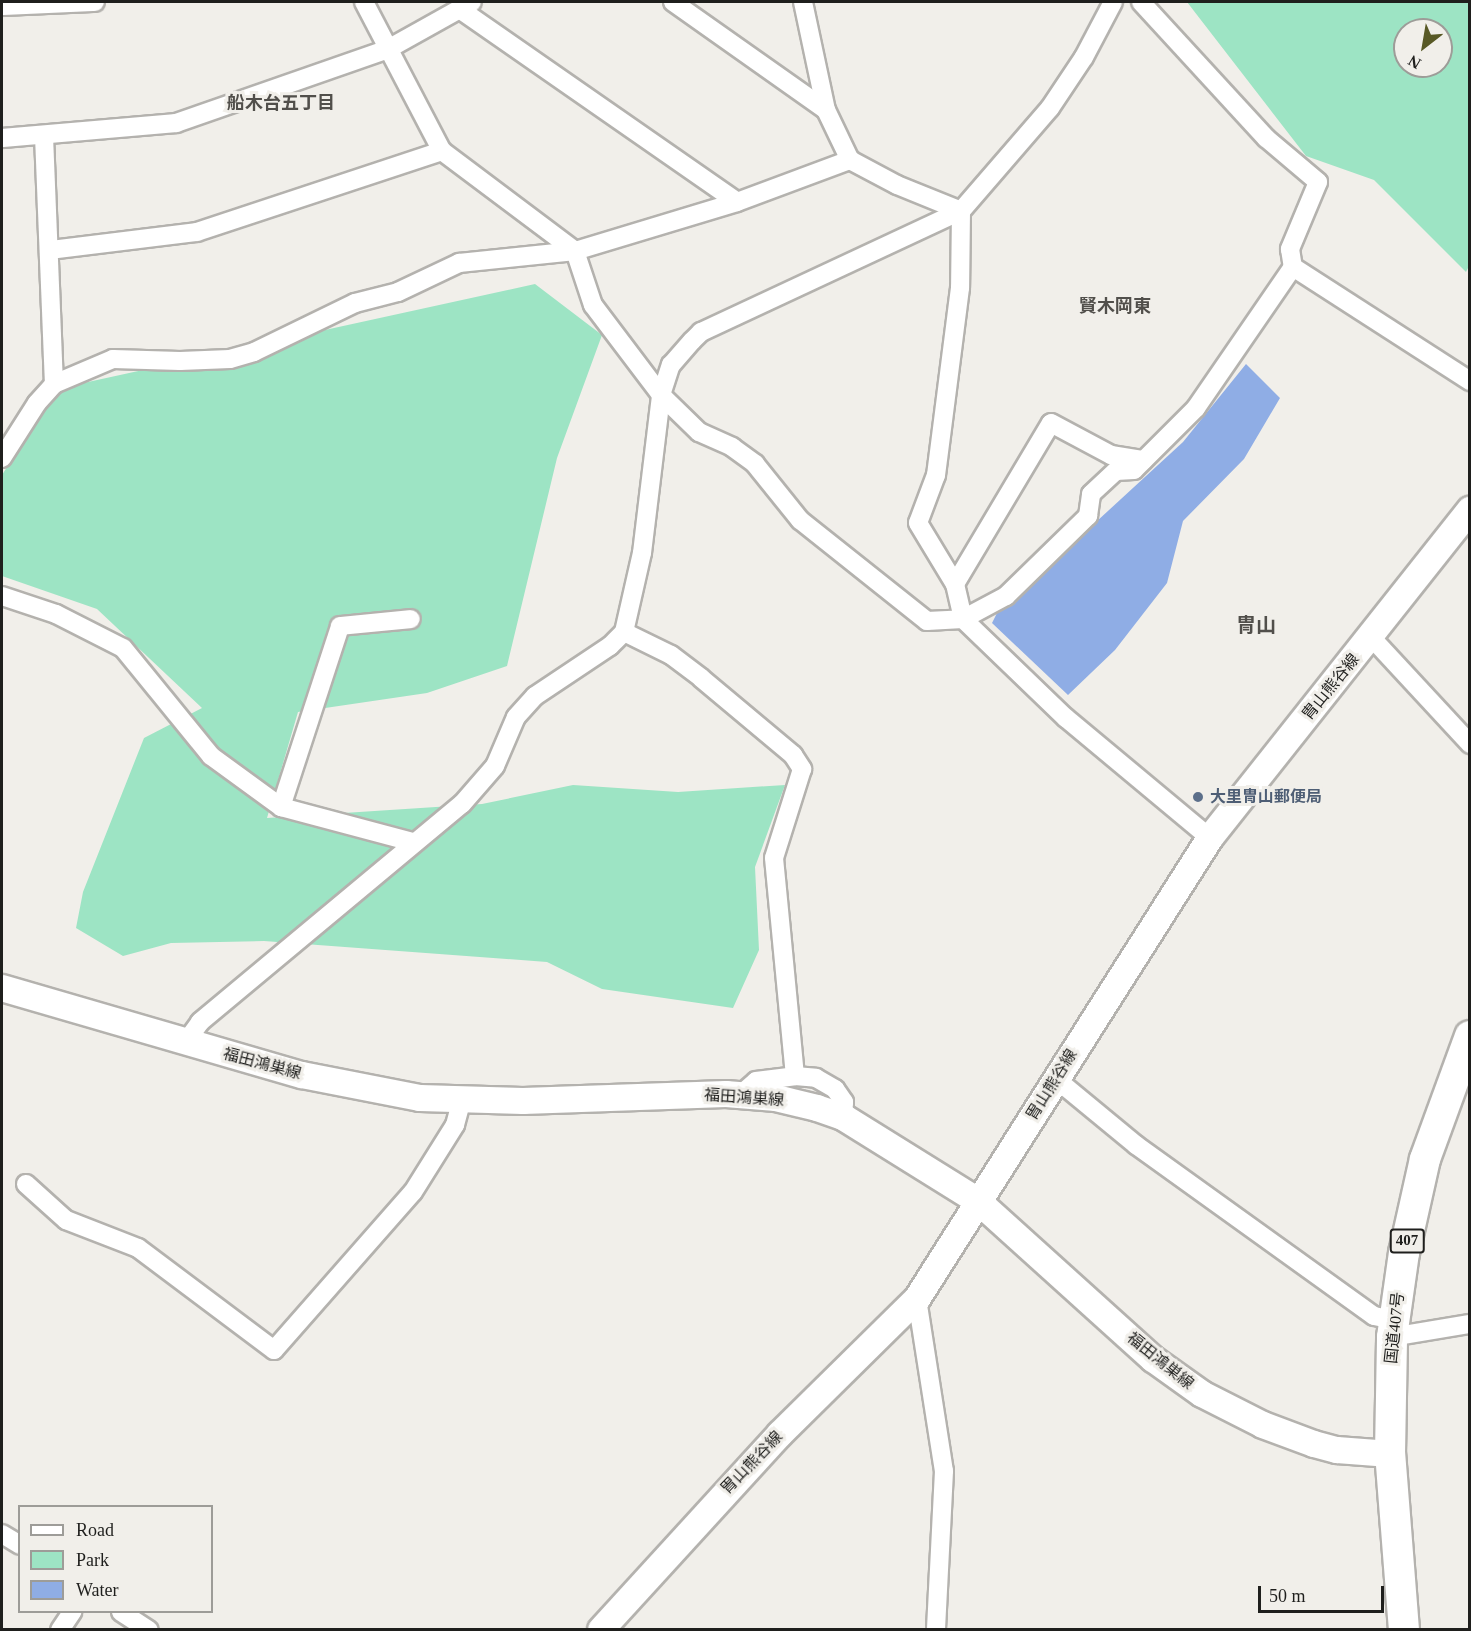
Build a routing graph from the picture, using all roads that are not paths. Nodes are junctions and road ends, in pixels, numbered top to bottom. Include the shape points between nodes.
1 (95, 2) edge
2 (364, 2) edge
3 (674, 2) edge
4 (803, 2) edge
5 (1113, 2) edge
6 (1141, 2) edge
7 (2, 6) edge
8 (467, 6) edge
9 (388, 49) junction
10 (826, 110) junction
11 (44, 136) junction
12 (2, 138) edge
13 (442, 151) junction
14 (850, 160) junction
15 (737, 201) junction
16 (962, 211) junction
17 (50, 250) junction
18 (574, 251) junction
19 (1293, 267) junction
20 (1470, 381) edge
21 (54, 384) junction
22 (661, 395) junction
23 (2, 458) edge
24 (1144, 460) junction
25 (1470, 510) edge
26 (955, 584) junction
27 (2, 596) edge
28 (411, 618) dead end
29 (963, 619) junction
30 (624, 632) junction
31 (1371, 637) junction
32 (1470, 744) edge
33 (281, 807) junction
34 (1210, 838) junction
35 (413, 842) junction
36 (2, 988) edge
37 (1470, 1036) edge
38 (185, 1043) junction
39 (795, 1076) junction
40 (1056, 1079) junction
41 (740, 1095) junction
42 (461, 1102) junction
43 (843, 1117) junction
44 (26, 1184) dead end
45 (978, 1201) junction
46 (917, 1299) junction
47 (1470, 1324) edge
48 (1393, 1329) junction
49 (1390, 1454) junction
50 (2, 1534) edge
51 (18, 1544) edge
52 (71, 1613) edge
53 (124, 1613) edge
54 (60, 1629) edge
55 (149, 1629) edge
56 (601, 1629) edge
57 (936, 1629) edge
58 (1404, 1629) edge

1 - 7 street
2 - 9 street
3 - 10 street
4 - 10 street
5 - 16 street via 1084,57 1050,108
6 - 19 street via 1266,138 1318,182 1290,249
8 - 9 street
8 - 15 street
9 - 11 street via 176,123
9 - 13 street
10 - 14 street
11 - 12 street
11 - 17 street
13 - 17 street via 197,232
13 - 18 street
14 - 15 street
14 - 16 street via 897,185
15 - 18 street
16 - 22 street via 701,332 671,364
16 - 26 street via 960,288 936,475 918,523
17 - 21 street
18 - 21 street via 459,263 398,292 355,303 254,352 230,359 113,359
18 - 22 street via 593,305
19 - 20 street
19 - 24 street via 1196,408
21 - 23 street
22 - 29 street via 699,432 732,447 754,464 800,520 927,621
22 - 30 street via 642,553
24 - 26 street via 1111,455 1051,423
24 - 29 street via 1134,470 1116,471 1091,494 1088,516 1006,596
25 - 31 main road, 胄山熊谷線
26 - 29 street
27 - 33 street via 56,614 123,648 211,756
28 - 33 street via 340,626
29 - 34 street via 1066,718
30 - 35 street via 610,646 535,696 516,717 495,766 462,804
30 - 39 street via 672,655 793,755 802,769 774,858
31 - 32 street
31 - 34 main road, 胄山熊谷線
33 - 35 street
34 - 40 main road, 胄山熊谷線
35 - 38 street via 200,1022
36 - 38 main road, 福田鴻巣線
37 - 48 highway, 国道407号 / 407 via 1425,1159
38 - 42 main road, 福田鴻巣線 via 356,1088
39 - 41 street via 756,1081
39 - 43 street via 816,1077 836,1089 844,1102
40 - 45 main road, 胄山熊谷線
40 - 48 street via 1136,1145
41 - 42 main road, 福田鴻巣線
41 - 43 main road, 福田鴻巣線 via 776,1098
42 - 44 street via 456,1125 413,1192 274,1350 138,1248 66,1220
43 - 45 main road, 福田鴻巣線
45 - 46 main road, 胄山熊谷線
45 - 49 main road, 福田鴻巣線 via 1153,1359 1202,1394 1263,1425 1314,1444
46 - 56 main road, 胄山熊谷線 via 773,1442
46 - 57 street via 944,1471
47 - 48 street
48 - 49 highway, 国道407号 / 407
49 - 58 highway, 国道407号 / 407
50 - 51 street
52 - 54 street
53 - 55 street

